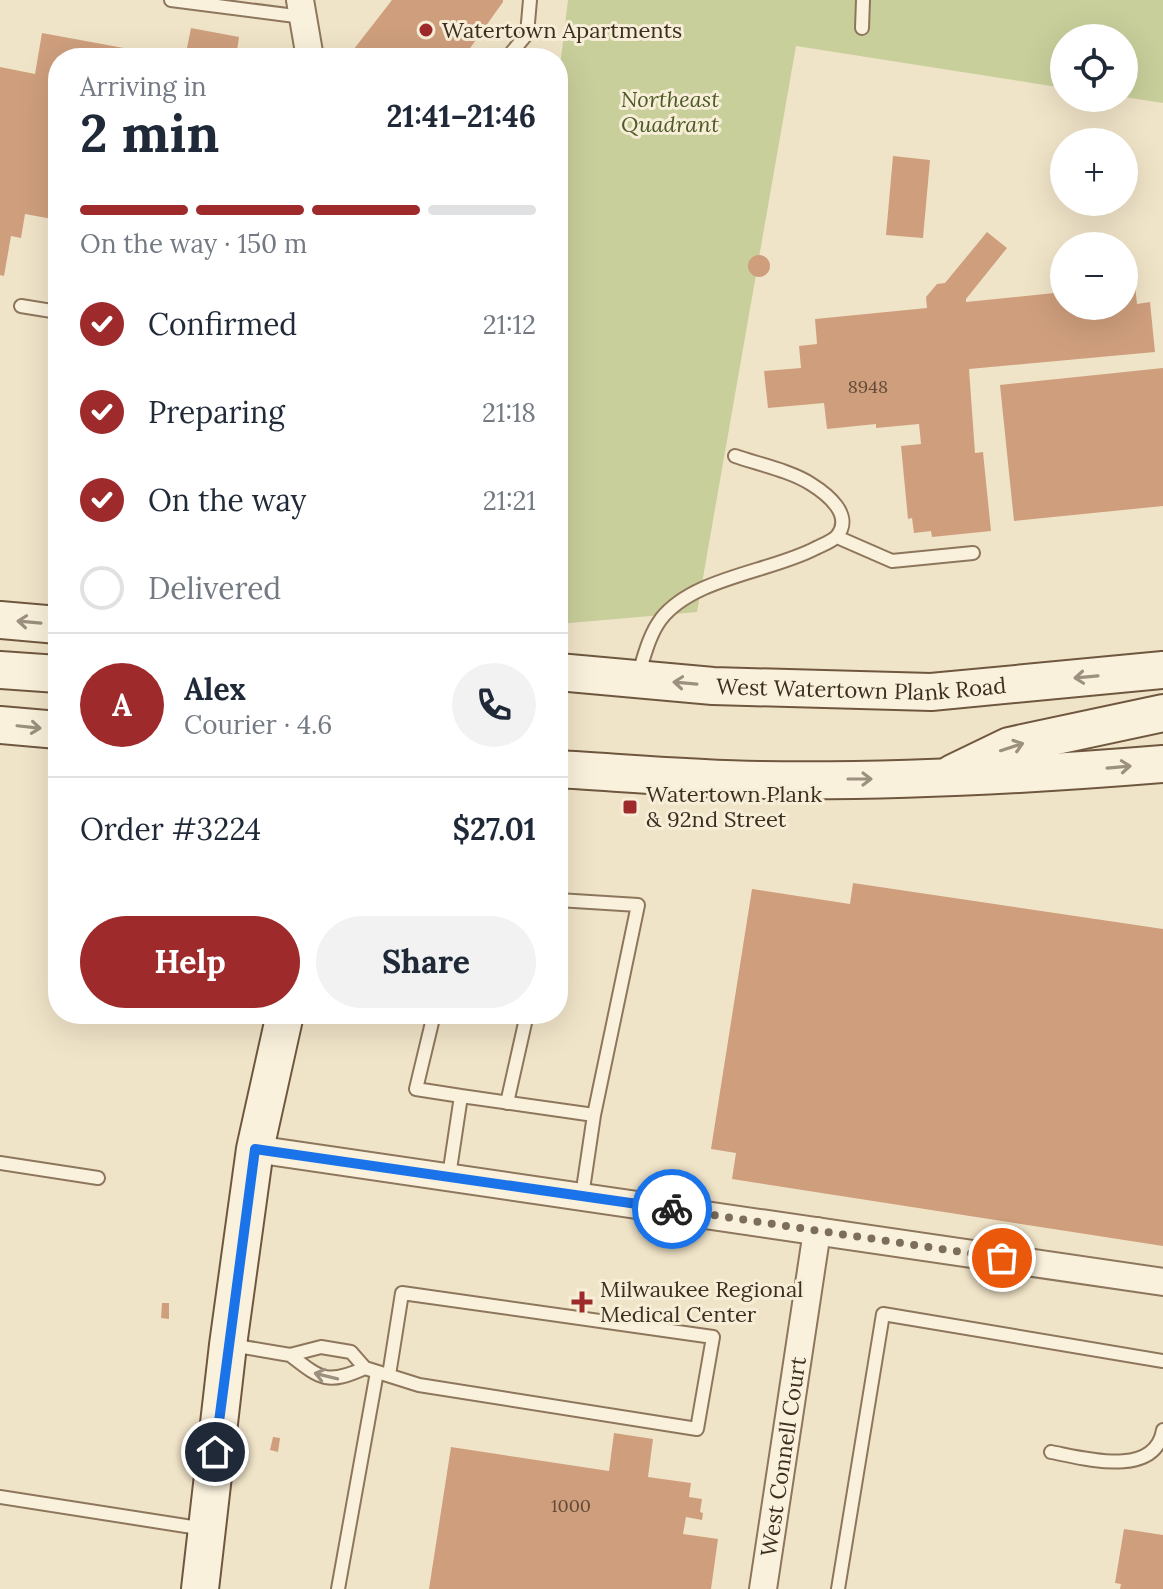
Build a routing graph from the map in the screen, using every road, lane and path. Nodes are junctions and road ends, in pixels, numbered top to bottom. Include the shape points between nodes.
1 (171, 0) edge
2 (530, 0) edge
3 (863, 0) edge
4 (301, 9) edge
5 (862, 28) dead end
6 (308, 48) edge
7 (515, 48) edge
8 (21, 306) dead end
9 (48, 310) edge
10 (735, 456) dead end
11 (837, 537) junction
12 (973, 553) dead end
13 (0, 620) edge
14 (48, 624) edge
15 (0, 670) edge
16 (1163, 670) edge
17 (48, 673) edge
18 (568, 673) edge
19 (637, 679) junction
20 (1163, 713) edge
21 (0, 725) edge
22 (48, 729) edge
23 (1163, 764) edge
24 (568, 770) edge
25 (941, 779) junction
26 (568, 901) edge
27 (283, 1024) edge
28 (432, 1024) edge
29 (525, 1024) edge
30 (461, 1096) junction
31 (507, 1103) junction
32 (594, 1115) junction
33 (255, 1149) junction
34 (0, 1163) edge
35 (449, 1176) junction
36 (98, 1178) dead end
37 (582, 1196) junction
38 (817, 1231) junction
39 (1163, 1282) edge
40 (228, 1345) junction
41 (290, 1355) junction
42 (1163, 1361) edge
43 (377, 1372) junction
44 (1163, 1430) edge
45 (1051, 1452) dead end
46 (0, 1497) edge
47 (208, 1530) junction
48 (200, 1589) edge
49 (338, 1589) edge
50 (763, 1589) edge
51 (838, 1589) edge

1 - 4 lane
2 - 7 lane via 527,34
3 - 5 lane
4 - 6 street
8 - 9 lane
10 - 11 lane via 809,482 839,507 843,522
11 - 12 lane via 892,561
11 - 19 lane via 795,559 743,573 688,597 662,618
14 -> 13 main road
15 - 17 main road
16 -> 19 main road, West Watertown Plank Road via 931,692
18 - 19 main road, West Watertown Plank Road
25 -> 20 main road via 1009,746
21 -> 22 main road
25 -> 23 main road
24 -> 25 main road via 758,780
26 - 32 lane via 638,905
27 - 33 main road
28 - 30 lane via 416,1089
29 - 31 lane
30 - 31 lane
30 - 35 lane
31 - 32 lane
32 - 37 lane
33 - 35 street
33 - 40 main road
34 - 36 lane
35 - 37 street
37 - 38 street
38 - 39 street
38 - 50 street, West Connell Court
40 - 41 lane
40 - 47 main road
43 -> 41 lane via 340,1379 315,1375
41 - 43 lane via 321,1347 351,1352
42 - 51 lane via 883,1314
43 - 43 lane via 419,1385 697,1429 713,1337 402,1293
43 - 49 lane
44 - 45 lane via 1161,1440 1142,1458 1117,1464
46 - 47 lane
47 - 48 main road

